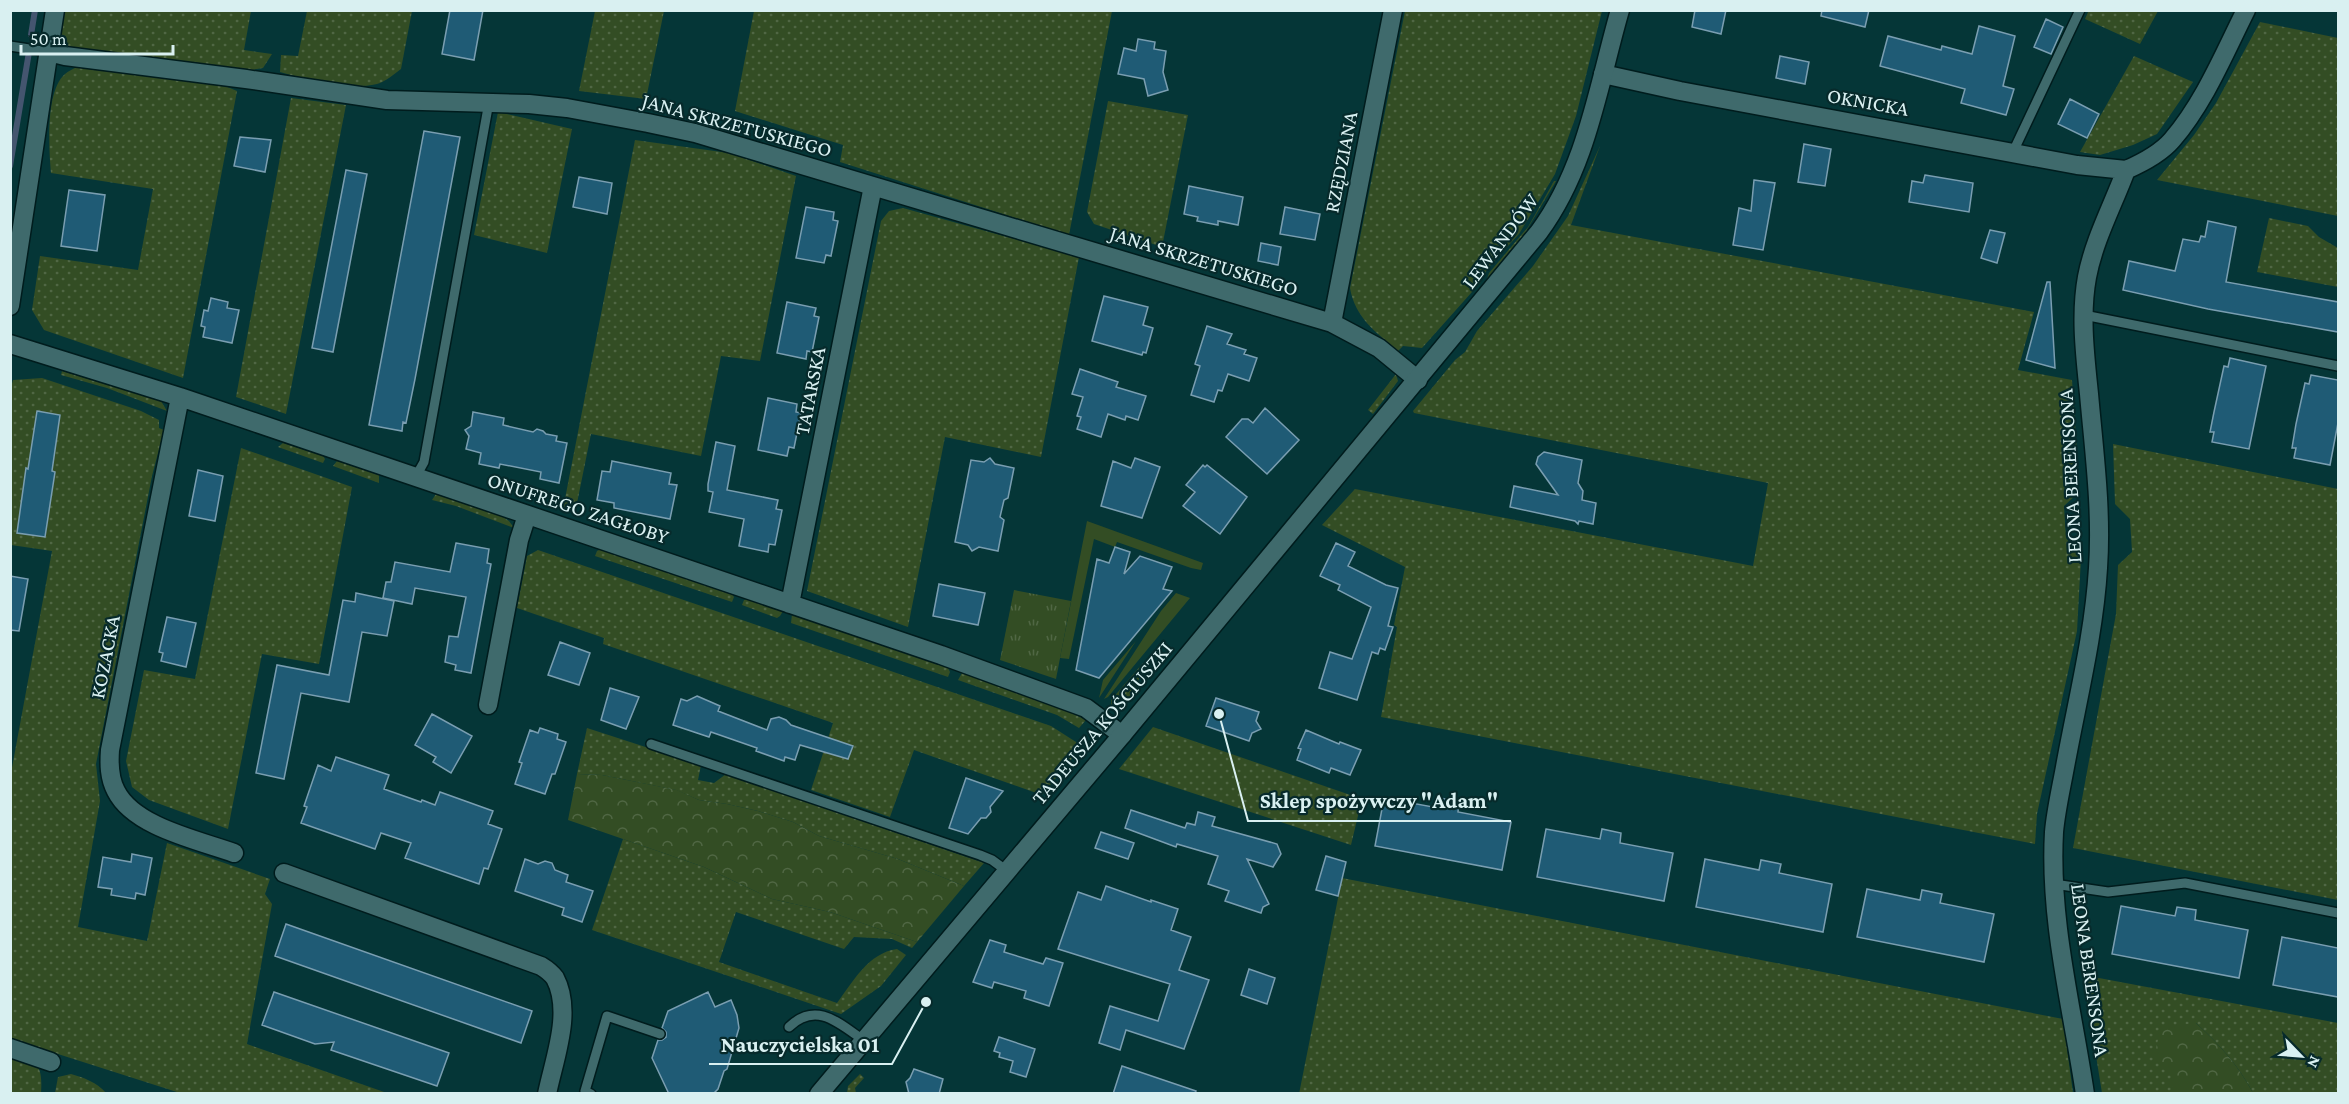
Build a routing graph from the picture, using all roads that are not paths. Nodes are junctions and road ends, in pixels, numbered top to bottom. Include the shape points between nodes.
1 (55, 10) edge
2 (1393, 10) edge
3 (1620, 10) edge
4 (2080, 10) edge
5 (2246, 10) edge
6 (10, 46) edge
7 (49, 52) junction
8 (1603, 74) junction
9 (489, 102) junction
10 (2013, 152) junction
11 (2126, 171) junction
12 (873, 186) junction
13 (10, 306) edge
14 (2084, 315) junction
15 (1332, 323) junction
16 (10, 344) edge
17 (2338, 366) edge
18 (1418, 380) junction
19 (180, 397) junction
20 (415, 478) junction
21 (527, 515) junction
22 (790, 604) junction
23 (488, 705) dead end
24 (1122, 735) junction
25 (651, 744) dead end
26 (234, 853) dead end
27 (1006, 871) junction
28 (284, 873) dead end
29 (2054, 884) junction
30 (2338, 913) edge
31 (789, 1027) dead end
32 (660, 1034) dead end
33 (863, 1040) junction
34 (10, 1048) edge
35 (51, 1062) dead end
36 (820, 1093) edge
37 (547, 1094) edge
38 (591, 1094) edge
39 (2085, 1094) edge

1 - 7 street
2 - 15 street, RZĘDZIANA
3 - 8 street, LEWANDÓW
4 - 10 lane
5 - 11 street via 2193,112 2171,142
6 - 7 lane, JANA SKRZETUSKIEGO
7 - 9 street, JANA SKRZETUSKIEGO via 387,100
7 - 13 street
8 - 10 street, OKNICKA
8 - 18 street, LEWANDÓW via 1581,152 1553,211
9 - 12 street, JANA SKRZETUSKIEGO via 567,108 676,129
9 - 20 lane via 424,462
10 - 11 street, OKNICKA
11 - 14 street, LEONA BERENSONA via 2092,257
12 - 15 street, JANA SKRZETUSKIEGO
12 - 22 street, TATARSKA
14 - 17 lane
14 - 29 street, LEONA BERENSONA via 2098,510 2098,568 2087,655 2055,820
15 - 18 street, JANA SKRZETUSKIEGO via 1379,348
16 - 19 street, ONUFREGO ZAGŁOBY
18 - 24 street, TADEUSZA KOŚCIUSZKI
19 - 20 street, ONUFREGO ZAGŁOBY
19 - 26 street, KOZACKA via 109,765 116,792 135,814
20 - 21 street, ONUFREGO ZAGŁOBY
21 - 22 street, ONUFREGO ZAGŁOBY
21 - 23 street
22 - 24 street, ONUFREGO ZAGŁOBY via 1072,702
24 - 27 street, TADEUSZA KOŚCIUSZKI
25 - 27 lane via 980,855
27 - 33 street, TADEUSZA KOŚCIUSZKI
28 - 37 street via 541,966 554,977 562,1003
29 - 30 lane via 2124,892 2185,883
29 - 39 street, LEONA BERENSONA via 2063,967
31 - 33 lane via 820,1015 835,1020
32 - 38 lane via 607,1016 585,1091
33 - 36 street, TADEUSZA KOŚCIUSZKI
34 - 35 street

